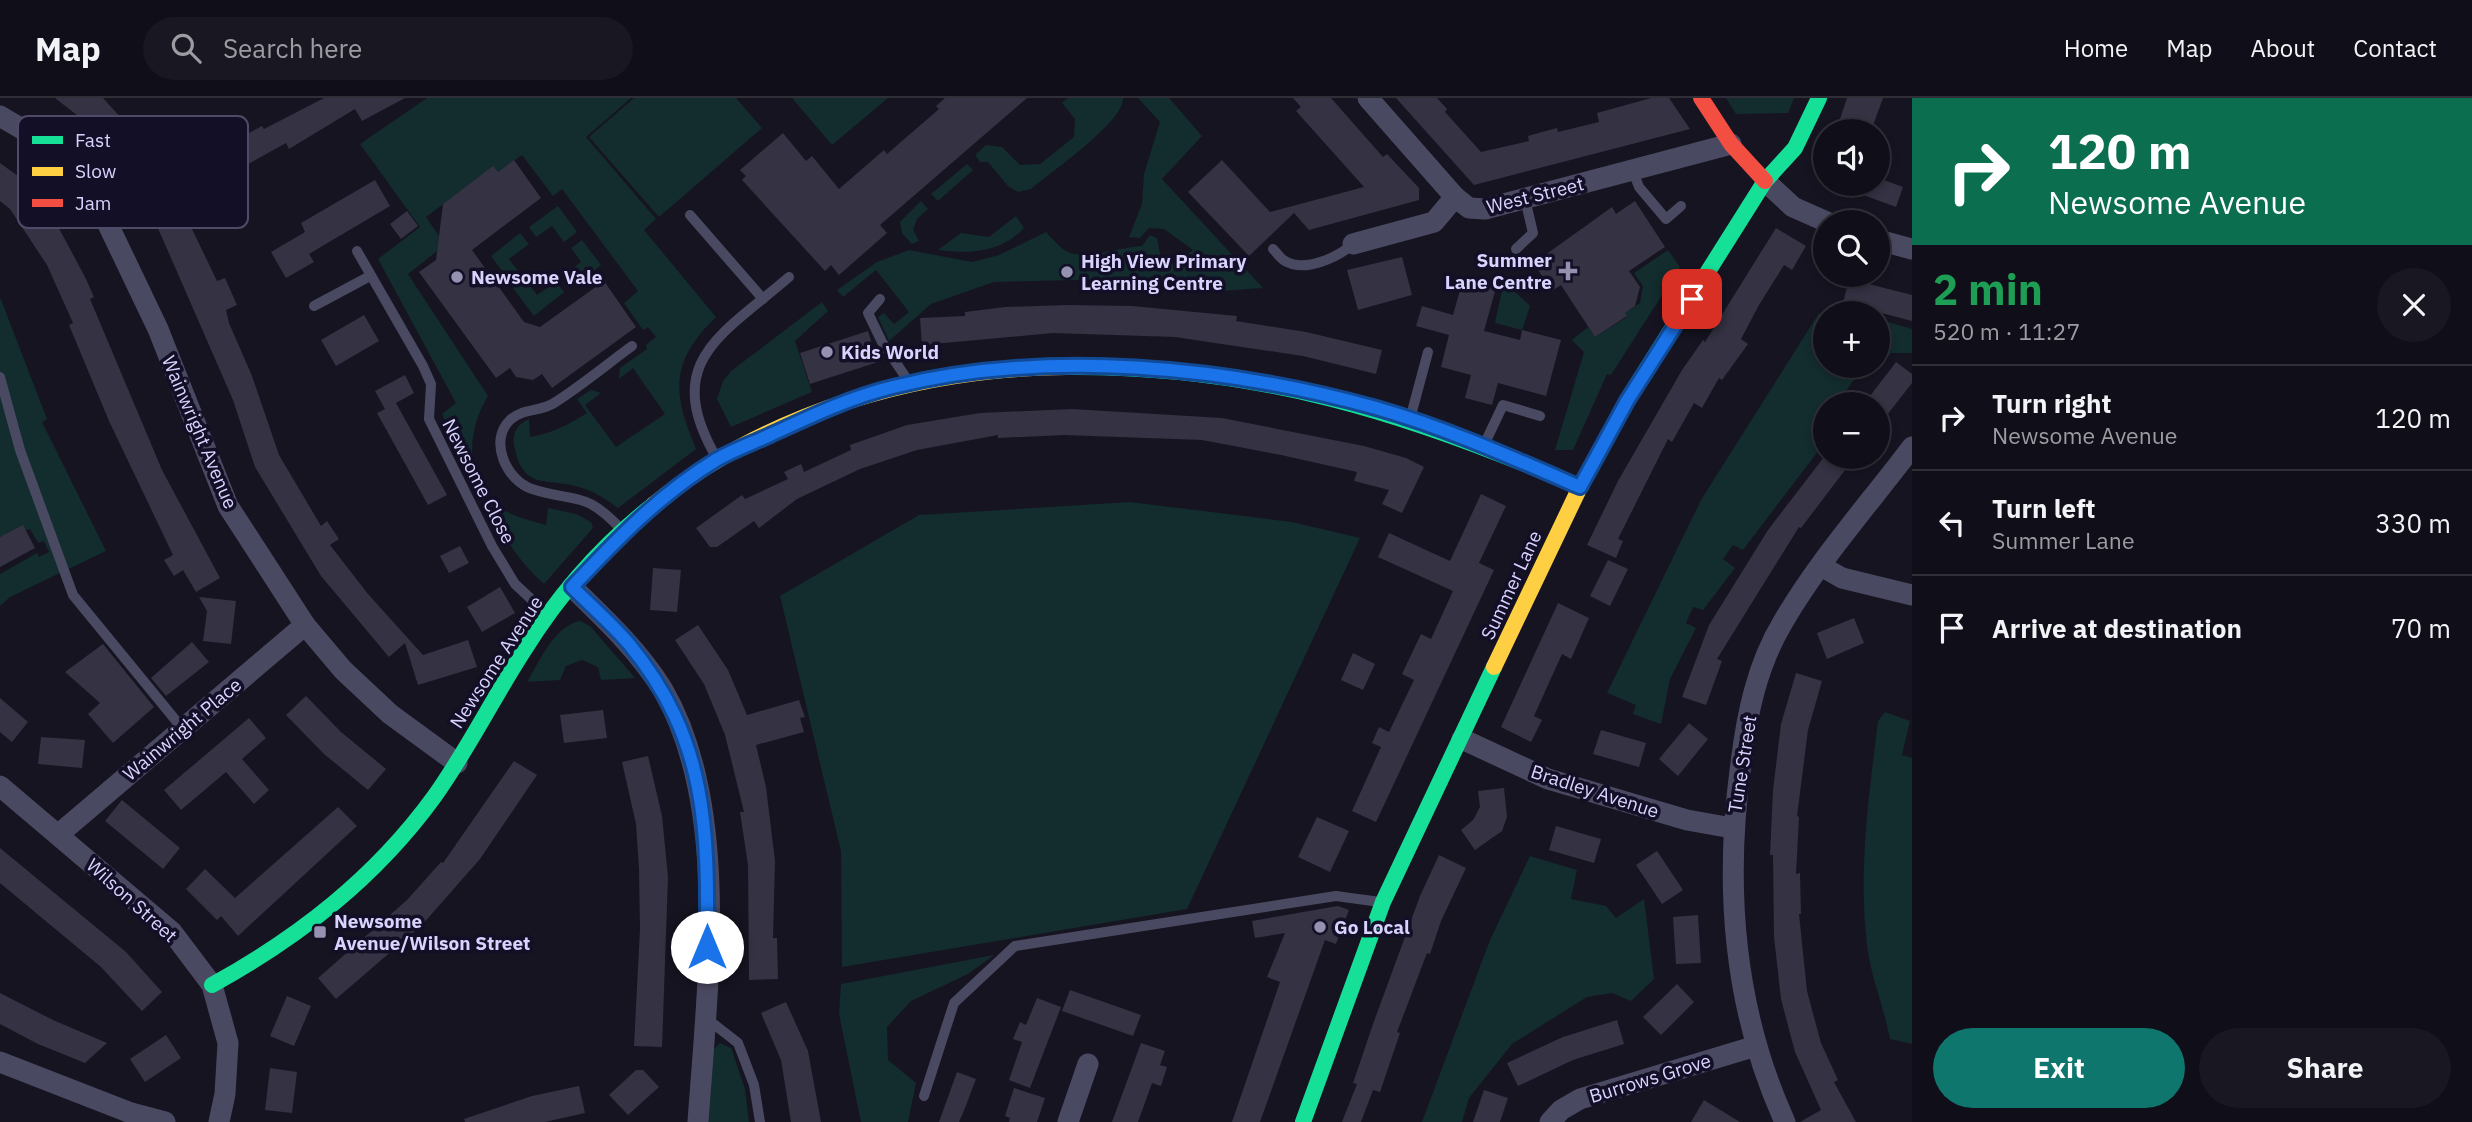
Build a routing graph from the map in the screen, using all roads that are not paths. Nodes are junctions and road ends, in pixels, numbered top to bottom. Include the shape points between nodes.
1 (1368, 98) edge
2 (1701, 98) edge
3 (1819, 98) edge
4 (0, 116) edge
5 (18, 127) edge
6 (1731, 144) junction
7 (1632, 169) junction
8 (1765, 181) junction
9 (1455, 197) junction
10 (1525, 199) junction
11 (1681, 206) dead end
12 (690, 215) dead end
13 (1813, 216) edge
14 (110, 228) edge
15 (1890, 243) edge
16 (1353, 244) joint
17 (1273, 249) dead end
18 (1516, 249) dead end
19 (1912, 249) edge
20 (357, 251) dead end
21 (370, 276) junction
22 (789, 277) dead end
23 (762, 299) junction
24 (880, 299) dead end
25 (314, 306) dead end
26 (632, 346) dead end
27 (1429, 352) dead end
28 (0, 377) edge
29 (910, 384) junction
30 (1540, 416) dead end
31 (1410, 419) junction
32 (1484, 445) junction
33 (1912, 447) edge
34 (717, 459) junction
35 (1580, 487) junction
36 (624, 532) junction
37 (1821, 566) junction
38 (572, 587) junction
39 (1912, 595) edge
40 (549, 615) junction
41 (305, 625) junction
42 (182, 728) junction
43 (1462, 739) junction
44 (457, 763) junction
45 (0, 786) edge
46 (1732, 828) junction
47 (59, 835) junction
48 (1383, 902) junction
49 (212, 985) junction
50 (706, 1017) junction
51 (1756, 1046) junction
52 (0, 1062) edge
53 (1088, 1064) dead end
54 (924, 1096) dead end
55 (165, 1122) edge
56 (219, 1122) edge
57 (698, 1122) edge
58 (760, 1122) edge
59 (1069, 1122) edge
60 (1303, 1122) edge
61 (1550, 1122) edge
62 (1785, 1122) edge

1 - 9 street
2 - 6 street
3 - 8 street, Summer Lane via 1795,148
4 - 5 street, Wainwright Avenue
6 - 7 street, West Street
6 - 8 street
7 - 10 street, West Street
7 - 11 lane via 1639,187 1666,219
8 - 13 street via 1793,207
8 - 35 street, Summer Lane via 1627,401
9 - 10 street, West Street via 1469,208 1485,209
9 - 16 street, West Street via 1434,222
10 - 18 lane via 1533,233
12 - 23 lane
14 - 41 street, Wainwright Avenue via 158,329 228,506
15 - 19 street
16 - 17 lane via 1329,260 1305,264 1286,262
20 - 21 lane, Newsome Close
21 - 25 lane
21 - 40 lane, Newsome Close via 423,366 431,384 429,419 492,546 515,584
22 - 23 lane
23 - 34 lane via 711,345 697,367 694,412
24 - 29 lane via 868,313
26 - 36 lane via 553,404 509,421 501,453 517,481 530,489 585,499
27 - 31 lane
28 - 42 lane via 20,450 72,595
29 - 31 street, Newsome Avenue via 1070,365 1183,371 1304,390
29 - 34 street, Newsome Avenue via 801,420
30 - 32 lane via 1503,405
31 - 32 street, Newsome Avenue
32 - 35 street, Newsome Avenue
33 - 37 street, Tune Street
34 - 36 street, Newsome Avenue
35 - 43 street, Summer Lane
36 - 38 street, Newsome Avenue
37 - 39 street via 1842,578
37 - 46 street, Tune Street via 1782,622 1761,668
38 - 40 street, Newsome Avenue
38 - 50 street via 628,642 652,674 683,732 698,778 708,869
40 - 44 street, Newsome Avenue
41 - 42 street, Wainwright Place
41 - 44 street, Wainwright Avenue via 343,670 390,714
42 - 47 street, Wainwright Place
43 - 46 street, Bradley Avenue via 1548,779 1687,820
43 - 48 street, Summer Lane
44 - 49 street, Newsome Avenue via 380,863 322,918 256,963
45 - 47 street, Wilson Street
46 - 51 street, Tune Street via 1735,943
47 - 49 street, Wilson Street via 172,932
48 - 54 lane via 1336,896 1015,946 954,1003
48 - 60 street, Summer Lane
49 - 56 street, Wilson Street via 229,1043
50 - 57 street
50 - 58 lane via 738,1043 754,1085
51 - 61 street, Burrows Grove via 1580,1099
51 - 62 street, Tune Street
52 - 55 street
53 - 59 street

